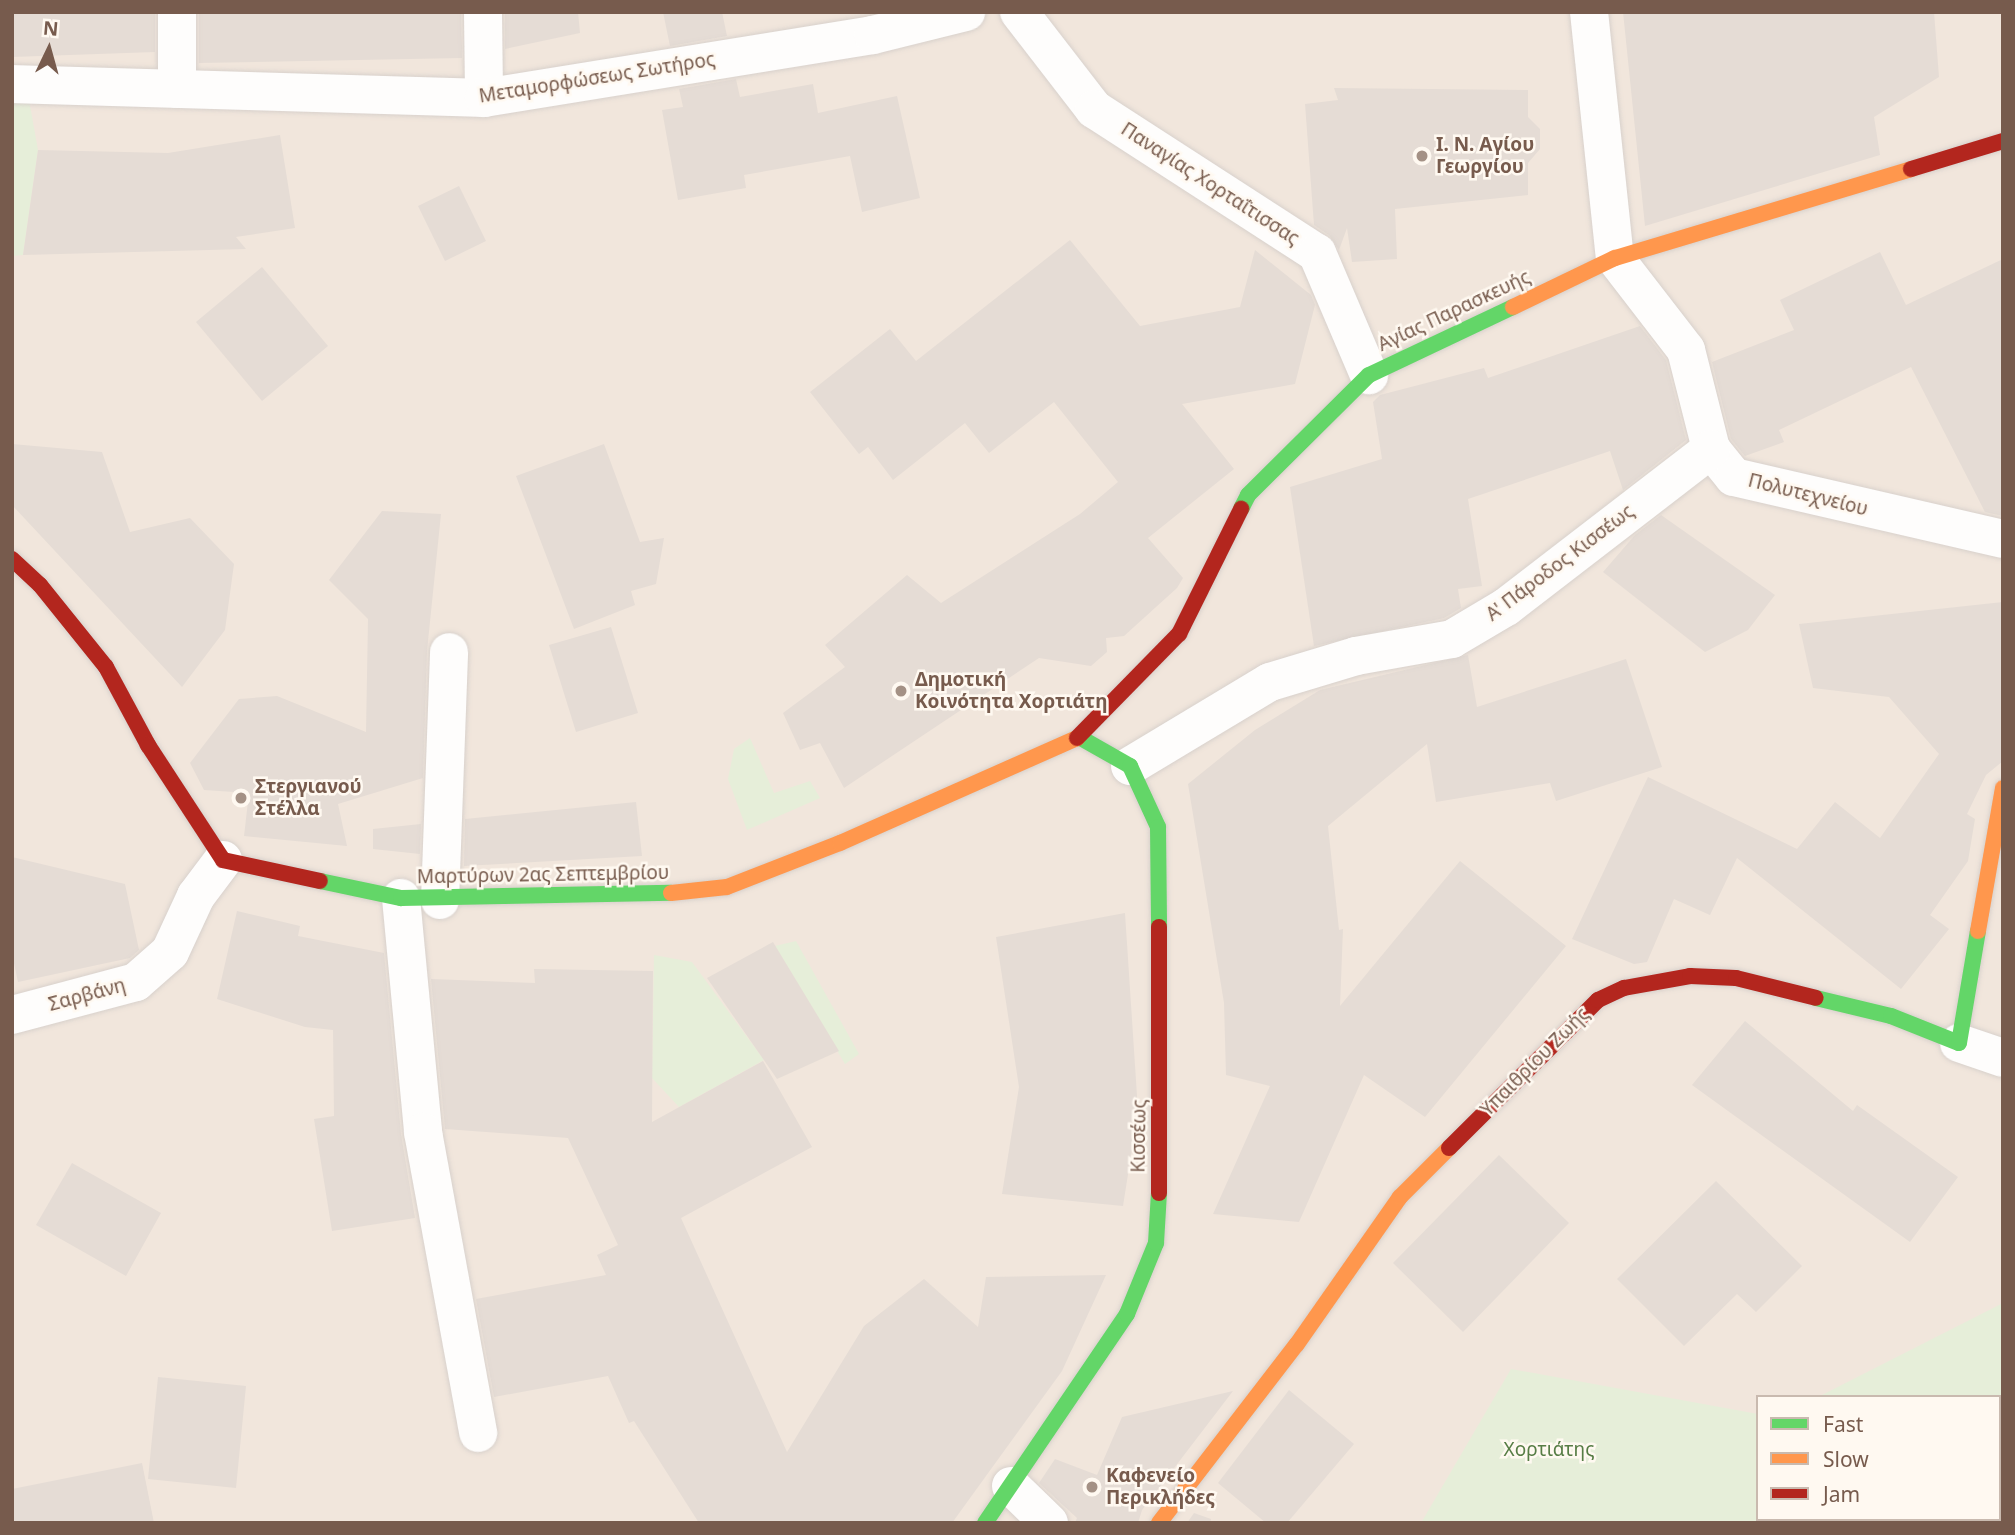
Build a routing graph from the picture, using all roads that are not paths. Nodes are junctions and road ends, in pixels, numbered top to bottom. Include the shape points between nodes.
1 (177, 12) edge
2 (483, 12) edge
3 (967, 12) edge
4 (1019, 12) edge
5 (1589, 12) edge
6 (872, 24) edge
7 (12, 84) edge
8 (177, 89) junction
9 (484, 98) junction
10 (2003, 141) edge
11 (1615, 258) junction
12 (1369, 375) junction
13 (1710, 449) junction
14 (2003, 539) edge
15 (12, 559) edge
16 (449, 652) dead end
17 (1079, 737) junction
18 (1130, 766) junction
19 (2003, 788) edge
20 (223, 860) junction
21 (401, 898) junction
22 (440, 900) junction
23 (12, 1015) edge
24 (1959, 1043) junction
25 (2003, 1058) edge
26 (478, 1433) dead end
27 (1011, 1486) junction
28 (985, 1523) edge
29 (1049, 1523) edge
30 (1159, 1523) edge

1 - 8 street
2 - 9 street
3 - 6 street, Μεταμορφώσεως Σωτήρος
4 - 12 street, Παναγίας Χορταΐτισσας via 1094,109 1317,253
5 - 11 street
6 - 9 street, Μεταμορφώσεως Σωτήρος
7 - 8 street, Μεταμορφώσεως Σωτήρος
8 - 9 street, Μεταμορφώσεως Σωτήρος
10 - 11 street, Αγίας Παρασκευής
11 - 12 street, Αγίας Παρασκευής
11 - 13 street, Πολυτεχνείου via 1686,350
12 - 17 street, Αγίας Παρασκευής via 1248,495 1179,634
13 - 14 street, Πολυτεχνείου via 1734,477
13 - 18 street, Α' Πάροδος Κισσέως via 1506,607 1452,639 1356,656 1270,682
15 - 20 street via 40,585 106,667 148,745
16 - 22 street
17 - 18 street
17 - 22 street, Μαρτύρων 2ας Σεπτεμβρίου via 840,843 727,887 635,897
18 - 27 street, Κισσέως via 1158,827 1161,1166 1156,1243 1126,1314
19 - 24 street
20 - 21 street, Μαρτύρων 2ας Σεπτεμβρίου
20 - 23 street, Σαρβάνη via 197,896 170,952 136,982
21 - 22 street, Μαρτύρων 2ας Σεπτεμβρίου
21 - 26 street via 423,1132
24 - 25 street
24 - 30 street, Υπαιθρίου Ζωής via 1891,1016 1736,978 1690,976 1624,988 1598,1000 1400,1197 1297,1344
27 - 28 street, Κισσέως
27 - 29 street

